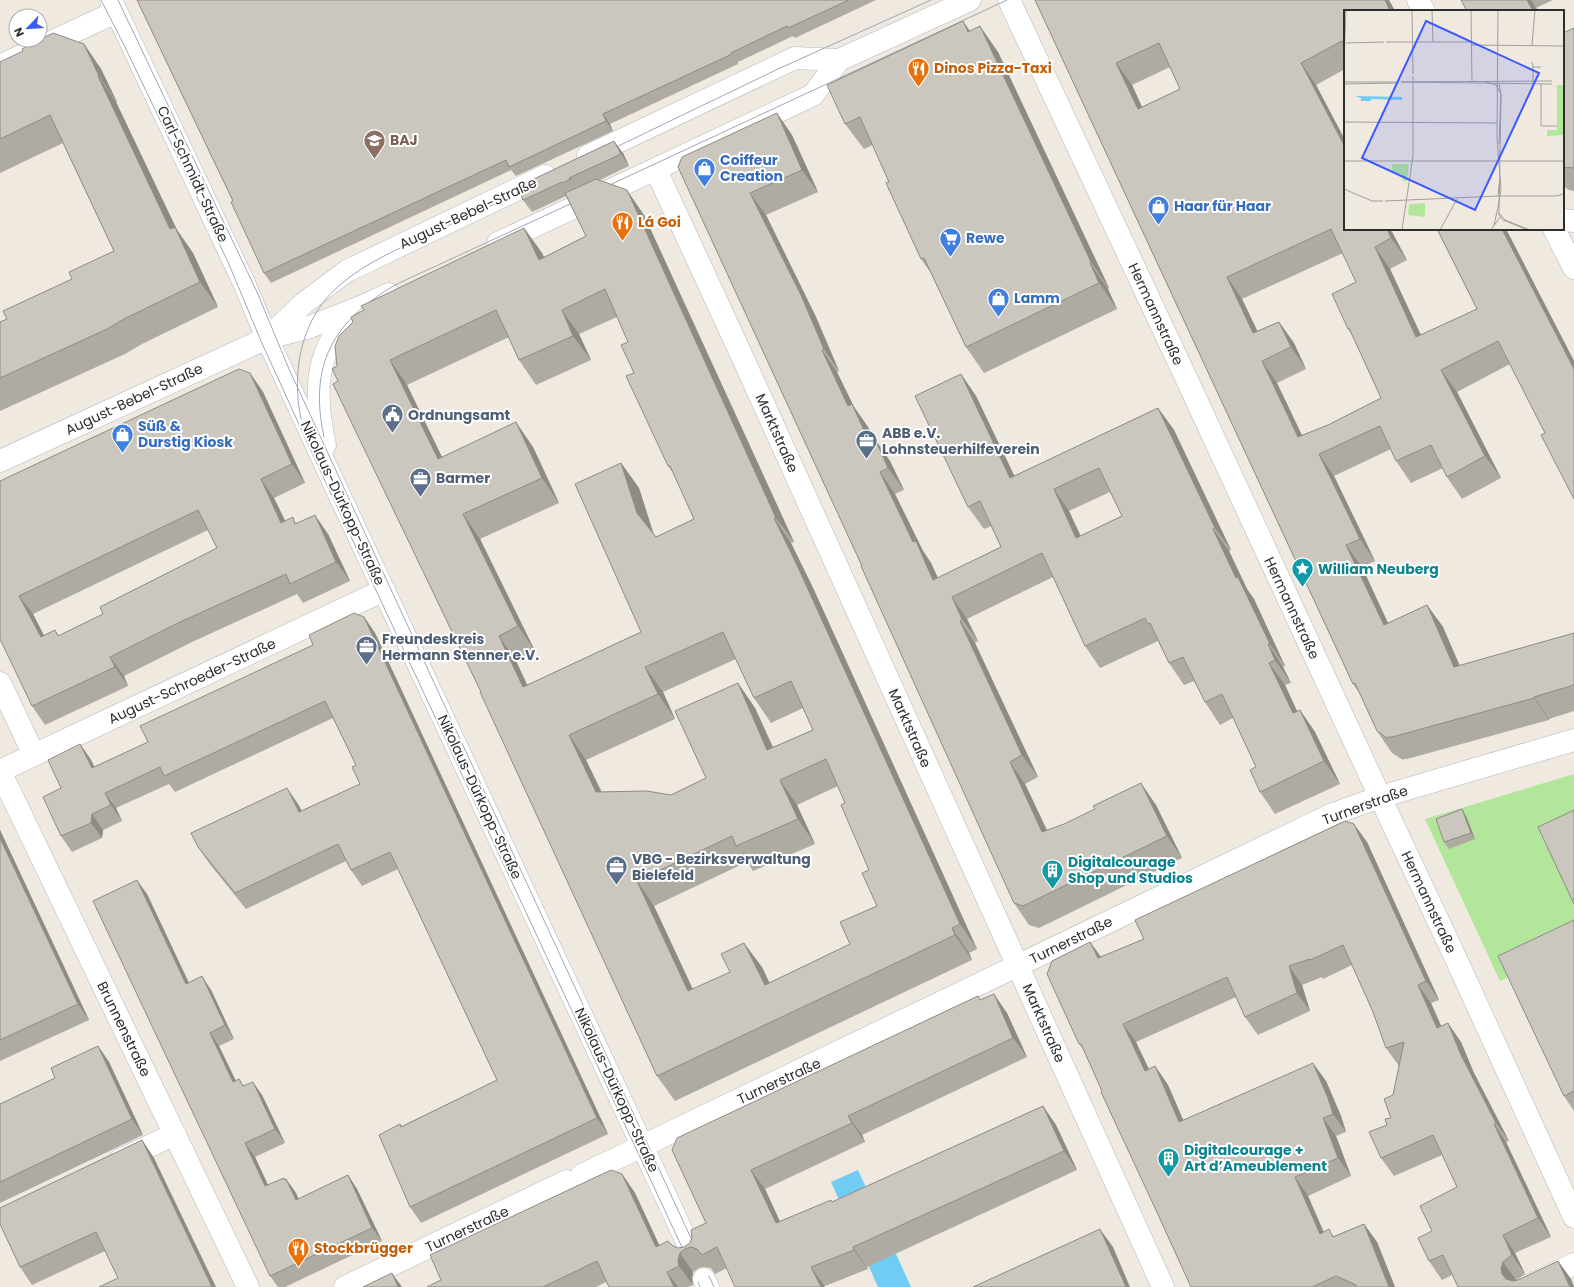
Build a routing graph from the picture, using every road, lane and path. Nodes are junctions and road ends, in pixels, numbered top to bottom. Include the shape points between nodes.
1 (970, 0) edge
2 (1008, 0) edge
3 (1418, 0) edge
4 (113, 6) edge
5 (1423, 10) edge
6 (840, 60) junction
7 (0, 66) edge
8 (656, 170) junction
9 (1564, 220) edge
10 (1574, 221) edge
11 (1555, 230) edge
12 (480, 252) edge
13 (1574, 268) edge
14 (404, 287) edge
15 (364, 306) junction
16 (267, 338) junction
17 (0, 461) edge
18 (332, 479) junction
19 (384, 590) junction
20 (0, 683) edge
21 (1574, 740) edge
22 (34, 755) junction
23 (0, 771) edge
24 (1380, 797) junction
25 (1018, 966) junction
26 (175, 1134) junction
27 (643, 1146) junction
28 (105, 1167) edge
29 (1574, 1217) edge
30 (693, 1255) edge
31 (1574, 1264) edge
32 (248, 1287) edge
33 (345, 1287) edge
34 (1163, 1287) edge
35 (1526, 1287) edge

1 - 6 street, August-Bebel-Straße
2 - 24 street, Hermannstraße
3 - 5 street
4 - 7 street, Carl-Schmidt-Straße
4 - 16 street, Carl-Schmidt-Straße via 244,283
6 - 8 street, August-Bebel-Straße via 813,95
6 - 16 street, August-Bebel-Straße via 795,58 347,271 304,303
8 - 12 street, August-Bebel-Straße
8 - 25 street, Marktstraße
9 - 10 street
11 - 13 street
14 - 15 street, August-Bebel-Straße
15 - 16 street, August-Bebel-Straße via 307,328
15 - 18 street, August-Bebel-Straße via 351,316 332,339 318,382 320,423
16 - 17 street, August-Bebel-Straße
16 - 18 street, Nikolaus-Dürkopp-Straße
18 - 19 street, Nikolaus-Dürkopp-Straße
19 - 22 street, August-Schroeder-Straße
19 - 27 street, Nikolaus-Dürkopp-Straße
20 - 22 street
21 - 24 street, Turnerstraße
22 - 23 street, August-Schroeder-Straße
23 - 26 street, Brunnenstraße
24 - 25 street, Turnerstraße via 1333,814
24 - 29 street, Hermannstraße
25 - 27 street, Turnerstraße
25 - 34 street, Marktstraße
26 - 28 street
26 - 32 street, Brunnenstraße
27 - 30 street, Nikolaus-Dürkopp-Straße
27 - 33 street, Turnerstraße
31 - 35 street

